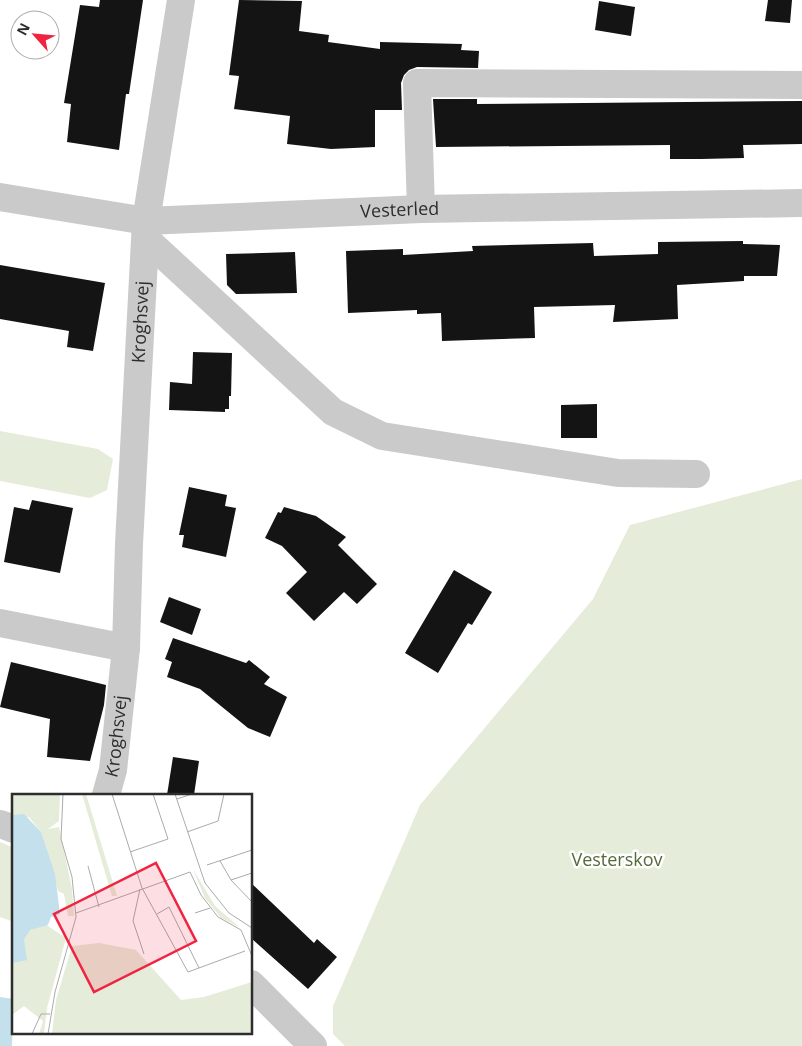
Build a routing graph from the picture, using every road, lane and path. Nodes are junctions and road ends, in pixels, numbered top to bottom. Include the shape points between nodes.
1 (181, 0) edge
2 (802, 85) edge
3 (0, 197) edge
4 (802, 203) edge
5 (421, 209) junction
6 (146, 231) junction
7 (696, 474) dead end
8 (0, 623) edge
9 (126, 648) junction
10 (106, 794) edge
11 (0, 824) edge
12 (12, 828) edge
13 (252, 985) edge
14 (313, 1046) edge

1 - 6 street, Kroghsvej
2 - 5 street via 417,83
3 - 6 street, Vesterled
4 - 5 street, Vesterled
5 - 6 street, Vesterled
6 - 7 street via 333,412 382,436 618,473
6 - 9 street, Kroghsvej
8 - 9 street
9 - 10 street, Kroghsvej via 113,770
11 - 12 street
13 - 14 street

